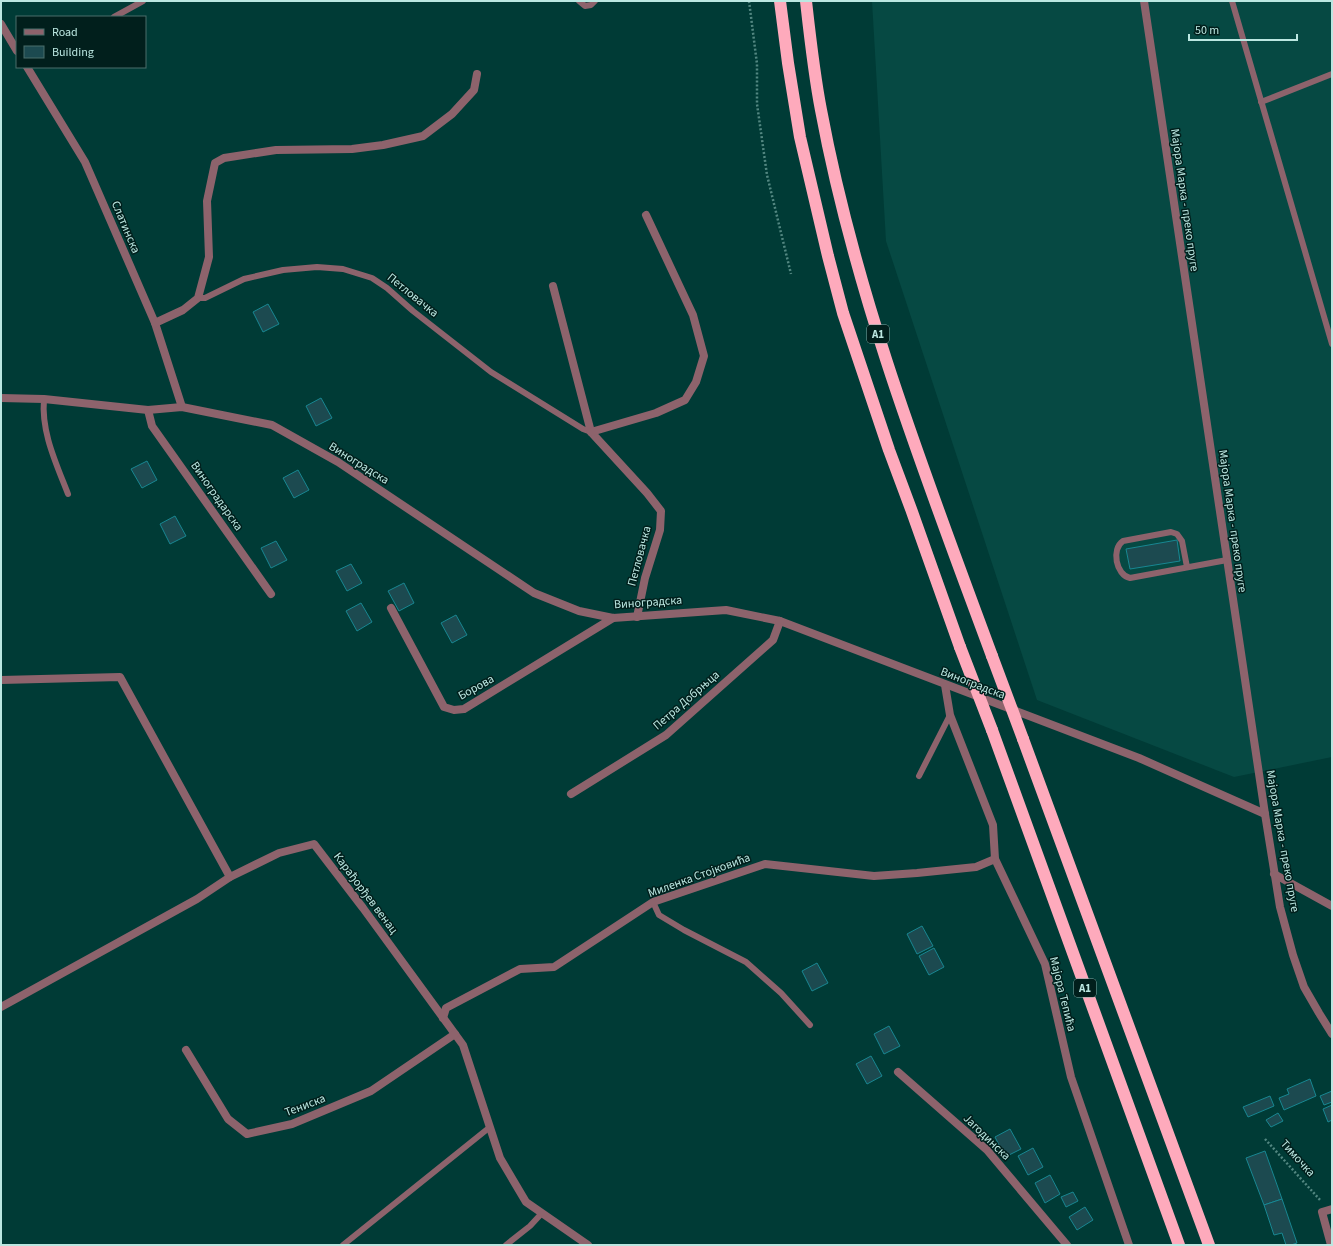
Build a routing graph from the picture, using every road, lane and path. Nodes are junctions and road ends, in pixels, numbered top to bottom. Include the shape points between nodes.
1 (143, 1) edge
2 (579, 1) edge
3 (595, 1) edge
4 (748, 1) edge
5 (780, 1) edge
6 (806, 1) edge
7 (1144, 1) edge
8 (1232, 1) edge
9 (116, 16) edge
10 (1, 24) edge
11 (16, 49) edge
12 (28, 68) edge
13 (478, 74) dead end
14 (1332, 74) edge
15 (1261, 102) junction
16 (646, 215) dead end
17 (791, 274) dead end
18 (553, 286) dead end
19 (198, 298) junction
20 (155, 323) junction
21 (1332, 344) edge
22 (1, 398) edge
23 (44, 399) junction
24 (182, 407) junction
25 (148, 410) junction
26 (591, 432) junction
27 (68, 494) dead end
28 (1227, 560) junction
29 (1187, 568) junction
30 (271, 594) dead end
31 (391, 608) dead end
32 (637, 616) junction
33 (613, 618) junction
34 (780, 621) junction
35 (1, 680) edge
36 (945, 685) junction
37 (950, 715) junction
38 (919, 776) dead end
39 (570, 794) dead end
40 (1265, 814) junction
41 (995, 859) junction
42 (1274, 874) junction
43 (230, 877) junction
44 (653, 902) junction
45 (1332, 906) edge
46 (1, 1007) edge
47 (443, 1018) junction
48 (810, 1025) dead end
49 (455, 1034) junction
50 (1332, 1034) edge
51 (186, 1050) dead end
52 (898, 1072) dead end
53 (490, 1127) junction
54 (1264, 1139) dead end
55 (1331, 1209) edge
56 (542, 1213) junction
57 (344, 1245) edge
58 (506, 1245) edge
59 (588, 1245) edge
60 (1067, 1245) edge
61 (1129, 1245) edge
62 (1179, 1245) edge
63 (1209, 1245) edge
64 (1331, 1245) edge

1 - 9 lane
2 - 3 lane via 585,6
4 - 17 path via 757,64 757,104 767,175
5 - 62 highway, A1, bridge via 800,137 843,313 960,647
6 - 63 highway, A1, bridge via 815,75 836,182 864,290 899,400
7 - 28 street, Мајора Марка - преко пруге
8 - 15 lane
10 - 11 street
12 - 20 street, Слатинска via 85,162
13 - 19 street via 474,90 452,114 423,136 352,149 276,150 224,158 215,163 207,201 209,257
14 - 15 lane
15 - 21 lane
16 - 26 street via 693,315 704,356 696,382 684,400 656,413
18 - 26 street, Петловачка
19 - 20 street, Петловачка via 183,310
19 - 26 lane, Петловачка via 205,298 244,279 283,270 317,267 343,269 372,278 491,372
20 - 24 street, Слатинска
22 - 23 street, Виноградска
23 - 25 street, Виноградска
23 - 27 lane via 42,412 49,446
24 - 25 street, Виноградска
24 - 33 street, Виноградска via 272,425 338,462 534,593 579,611
25 - 30 street, Виноградарска via 152,426
26 - 32 street, Петловачка via 661,511 660,530 644,578
28 - 29 lane
28 - 40 street, Мајора Марка - преко пруге
29 - 29 lane via 1182,541 1177,534 1171,532 1124,541 1118,548 1117,564 1126,577
31 - 33 street, Борова via 444,707 454,710 464,709
32 - 33 street, Виноградска
32 - 34 street, Виноградска via 726,610
34 - 36 street, Виноградска
34 - 39 street, Петра Добрњца via 773,640 666,735
35 - 43 street via 120,677
36 - 37 street, Мајора Тепића
36 - 40 street, Виноградска via 1139,758
37 - 38 lane
37 - 41 street, Мајора Тепића via 993,825
40 - 42 street, Мајора Марка - преко пруге
41 - 44 street, Миленка Стојковића via 976,867 874,876 765,864
41 - 61 street, Мајора Тепића via 1045,964 1071,1077
42 - 45 street
42 - 50 street, Мајора Марка - преко пруге via 1280,907 1304,987
43 - 46 street, Карађорђев венац via 197,899
43 - 47 street, Карађорђев венац via 279,853 314,844
44 - 47 street, Миленка Стојковића via 554,967 520,969 446,1008
44 - 48 lane via 659,916 746,962 781,993
47 - 49 street, Карађорђев венац
49 - 51 street, Тениска via 371,1091 292,1124 247,1134 228,1119
49 - 53 street, Карађорђев венац via 463,1045
52 - 60 street, Јагодинска via 987,1150
53 - 56 street, Карађорђев венац via 500,1158 526,1202
53 - 57 lane
54 - 55 path, Тимочка via 1315,1196
55 - 64 street via 1322,1212
56 - 58 lane
56 - 59 street, Карађорђев венац

